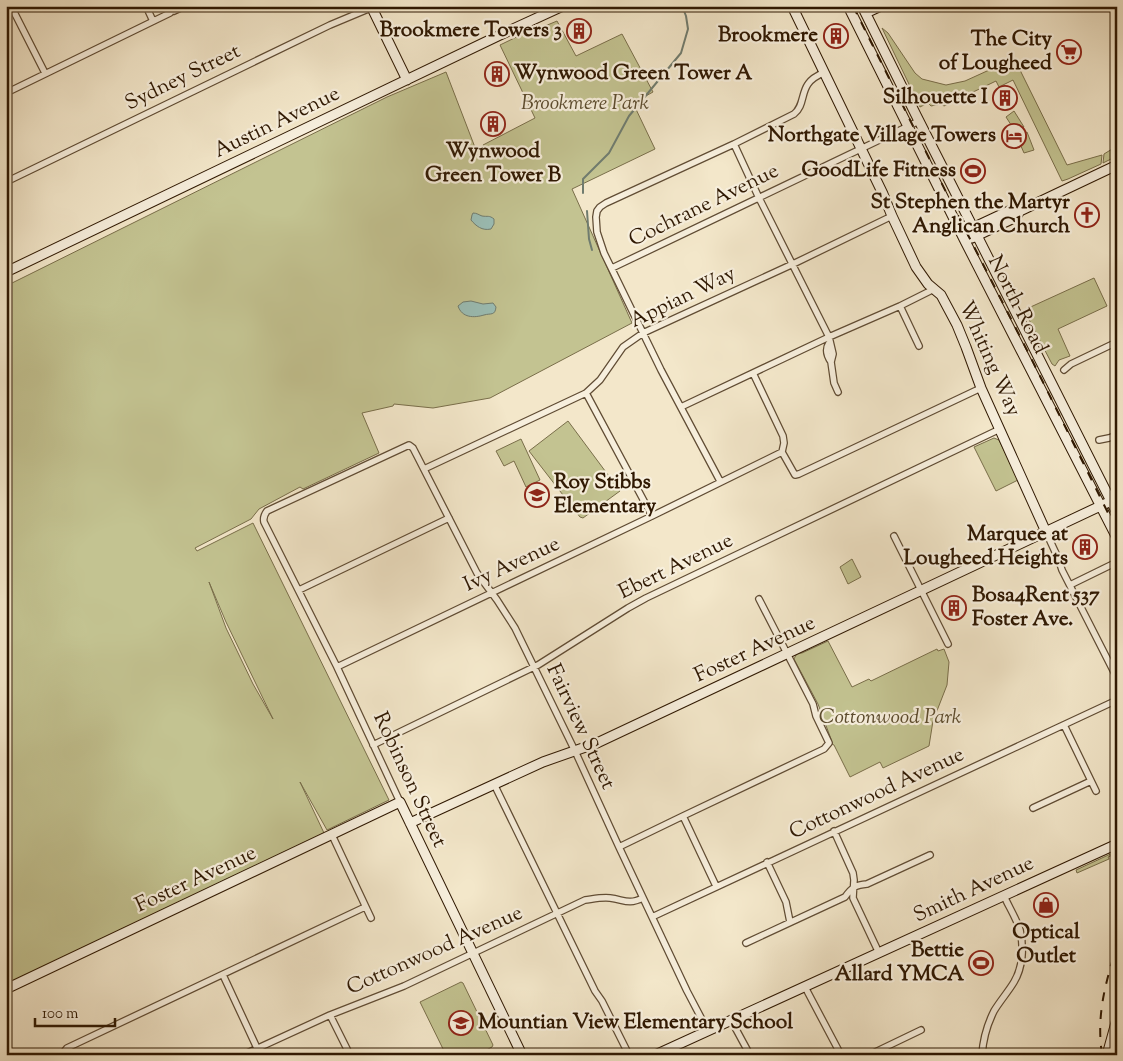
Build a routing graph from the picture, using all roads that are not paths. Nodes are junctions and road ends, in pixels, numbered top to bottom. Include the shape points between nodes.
1 (11, 6) edge
2 (146, 6) edge
3 (184, 6) edge
4 (563, 6) edge
5 (652, 6) edge
6 (662, 6) edge
7 (792, 6) edge
8 (848, 6) edge
9 (880, 6) edge
10 (372, 7) edge
11 (864, 10) edge
12 (153, 21) junction
13 (825, 72) junction
14 (45, 73) junction
15 (407, 80) junction
16 (6, 93) edge
17 (918, 121) junction
18 (907, 126) junction
19 (734, 144) junction
20 (861, 149) junction
21 (1117, 165) edge
22 (6, 174) edge
23 (759, 198) junction
24 (892, 216) junction
25 (975, 232) junction
26 (963, 237) junction
27 (793, 264) junction
28 (612, 268) junction
29 (6, 272) edge
30 (934, 289) junction
31 (900, 306) junction
32 (643, 333) junction
33 (829, 340) junction
34 (1117, 342) edge
35 (919, 346) dead end
36 (1064, 370) dead end
37 (753, 373) junction
38 (981, 388) junction
39 (838, 392) dead end
40 (586, 394) junction
41 (681, 407) junction
42 (1000, 429) junction
43 (1117, 435) edge
44 (1099, 440) dead end
45 (782, 452) junction
46 (424, 469) junction
47 (720, 482) junction
48 (1111, 501) junction
49 (1101, 506) junction
50 (1117, 513) edge
51 (652, 516) junction
52 (449, 518) junction
53 (264, 520) joint
54 (1046, 532) junction
55 (894, 536) dead end
56 (1117, 538) edge
57 (1117, 562) edge
58 (1070, 585) junction
59 (298, 590) junction
60 (921, 590) junction
61 (491, 593) junction
62 (759, 599) dead end
63 (948, 644) dead end
64 (787, 654) junction
65 (337, 667) junction
66 (534, 667) junction
67 (1117, 678) edge
68 (1117, 700) edge
69 (1064, 725) junction
70 (373, 745) junction
71 (575, 751) junction
72 (1091, 782) junction
73 (494, 784) junction
74 (1096, 791) dead end
75 (400, 802) junction
76 (1033, 808) dead end
77 (682, 816) junction
78 (410, 823) junction
79 (834, 831) junction
80 (332, 835) junction
81 (1117, 844) edge
82 (618, 847) junction
83 (930, 855) dead end
84 (767, 862) junction
85 (716, 886) junction
86 (853, 888) junction
87 (1004, 896) junction
88 (643, 898) junction
89 (365, 907) junction
90 (557, 914) junction
91 (652, 916) junction
92 (371, 918) dead end
93 (790, 922) junction
94 (746, 943) dead end
95 (474, 953) junction
96 (879, 953) junction
97 (222, 975) junction
98 (805, 987) junction
99 (6, 989) edge
100 (330, 1014) junction
101 (1117, 1019) edge
102 (731, 1020) junction
103 (922, 1030) dead end
104 (708, 1031) junction
105 (257, 1048) junction
106 (657, 1054) edge
107 (58, 1055) edge
108 (243, 1055) edge
109 (350, 1055) edge
110 (522, 1055) edge
111 (629, 1055) edge
112 (750, 1055) edge
113 (841, 1055) edge
114 (870, 1055) edge
115 (982, 1055) edge
116 (1107, 1055) edge

1 - 14 street
2 - 12 street
3 - 12 street
4 - 15 street, Austin Avenue
5 - 6 street
7 - 13 street, Whiting Way
8 - 18 street, North Road
9 - 11 street
10 - 15 street
10 - 22 street, Sydney Street via 10,180
11 - 17 street, North Road
12 - 14 street
13 - 19 street via 807,84 796,112
13 - 20 street, Whiting Way
14 - 16 street
15 - 29 street, Austin Avenue
17 - 18 street, Cochrane Avenue
17 - 25 street, North Road
18 - 20 street, Cochrane Avenue
18 - 26 street, North Road
19 - 23 street
19 - 28 street via 600,207 596,217 598,237
20 - 23 street, Cochrane Avenue
20 - 24 street, Whiting Way
21 - 25 street via 1020,211 1013,209
23 - 27 street
23 - 28 street, Cochrane Avenue
24 - 27 street, Appian Way
24 - 30 street, Whiting Way via 916,267
25 - 26 street
25 - 48 street, North Road
26 - 49 street, North Road
27 - 32 street, Appian Way
27 - 33 street
28 - 32 street
30 - 31 street
30 - 38 street, Whiting Way via 941,295 957,325
31 - 33 street
31 - 35 street
32 - 40 street, Appian Way via 623,347
32 - 41 street
33 - 37 street
33 - 39 street via 827,351
34 - 36 street
37 - 41 street
37 - 45 street via 783,436
38 - 42 street, Whiting Way
38 - 45 street via 799,474 795,475
40 - 46 street, Appian Way
40 - 51 street
41 - 47 street
42 - 54 street, Whiting Way
42 - 66 street, Ebert Avenue via 651,595
43 - 44 street
45 - 47 street, Ivy Avenue
46 - 52 street, Fairview Street
46 - 53 street, Fairview Street via 411,445 406,445 267,511
47 - 51 street, Ivy Avenue
48 - 49 street, Foster Avenue
48 - 50 street, North Road
49 - 54 street, Foster Avenue
49 - 56 street, North Road
51 - 61 street, Ivy Avenue
52 - 59 street
52 - 61 street, Fairview Street via 477,574
53 - 59 street, Robinson Street
54 - 58 street, Whiting Way
54 - 60 street, Foster Avenue
55 - 60 street
57 - 58 street
58 - 67 street, Whiting Way
59 - 65 street, Robinson Street
60 - 63 street
60 - 64 street, Foster Avenue
61 - 65 street, Ivy Avenue
61 - 66 street, Fairview Street
62 - 64 street
64 - 71 street, Foster Avenue
64 - 77 street via 813,704 828,746
65 - 70 street, Robinson Street
66 - 70 street, Ebert Avenue
66 - 71 street, Fairview Street
68 - 69 street, Cottonwood Avenue
69 - 72 street
69 - 79 street, Cottonwood Avenue
70 - 75 street, Robinson Street
71 - 73 street, Foster Avenue
71 - 82 street, Fairview Street
72 - 74 street
72 - 76 street
73 - 78 street, Foster Avenue
73 - 90 street
75 - 78 street, Robinson Street
75 - 80 street, Foster Avenue
77 - 82 street
77 - 85 street
78 - 95 street, Robinson Street
79 - 84 street, Cottonwood Avenue
79 - 86 street via 852,870
80 - 89 street
80 - 99 street, Foster Avenue
81 - 87 street, Smith Avenue
82 - 88 street, Fairview Street
83 - 86 street
84 - 85 street, Cottonwood Avenue
84 - 93 street via 786,902
85 - 91 street, Cottonwood Avenue
86 - 93 street via 845,897
86 - 96 street via 853,898
87 - 96 street, Smith Avenue
87 - 115 street via 1018,924 1022,957 1015,981 989,1023
88 - 90 street, Cottonwood Avenue via 634,902 609,898 585,900
88 - 91 street, Fairview Street
89 - 92 street
89 - 97 street
90 - 95 street, Cottonwood Avenue
90 - 111 street
91 - 104 street, Fairview Street
93 - 94 street
95 - 100 street, Cottonwood Avenue via 404,986
95 - 110 street, Robinson Street
96 - 98 street, Smith Avenue
97 - 105 street
97 - 107 street
98 - 102 street, Smith Avenue
98 - 113 street
100 - 105 street, Cottonwood Avenue
100 - 109 street
101 - 116 street
102 - 104 street, Smith Avenue
102 - 112 street
103 - 114 street
104 - 106 street, Smith Avenue
105 - 108 street, Cottonwood Avenue

